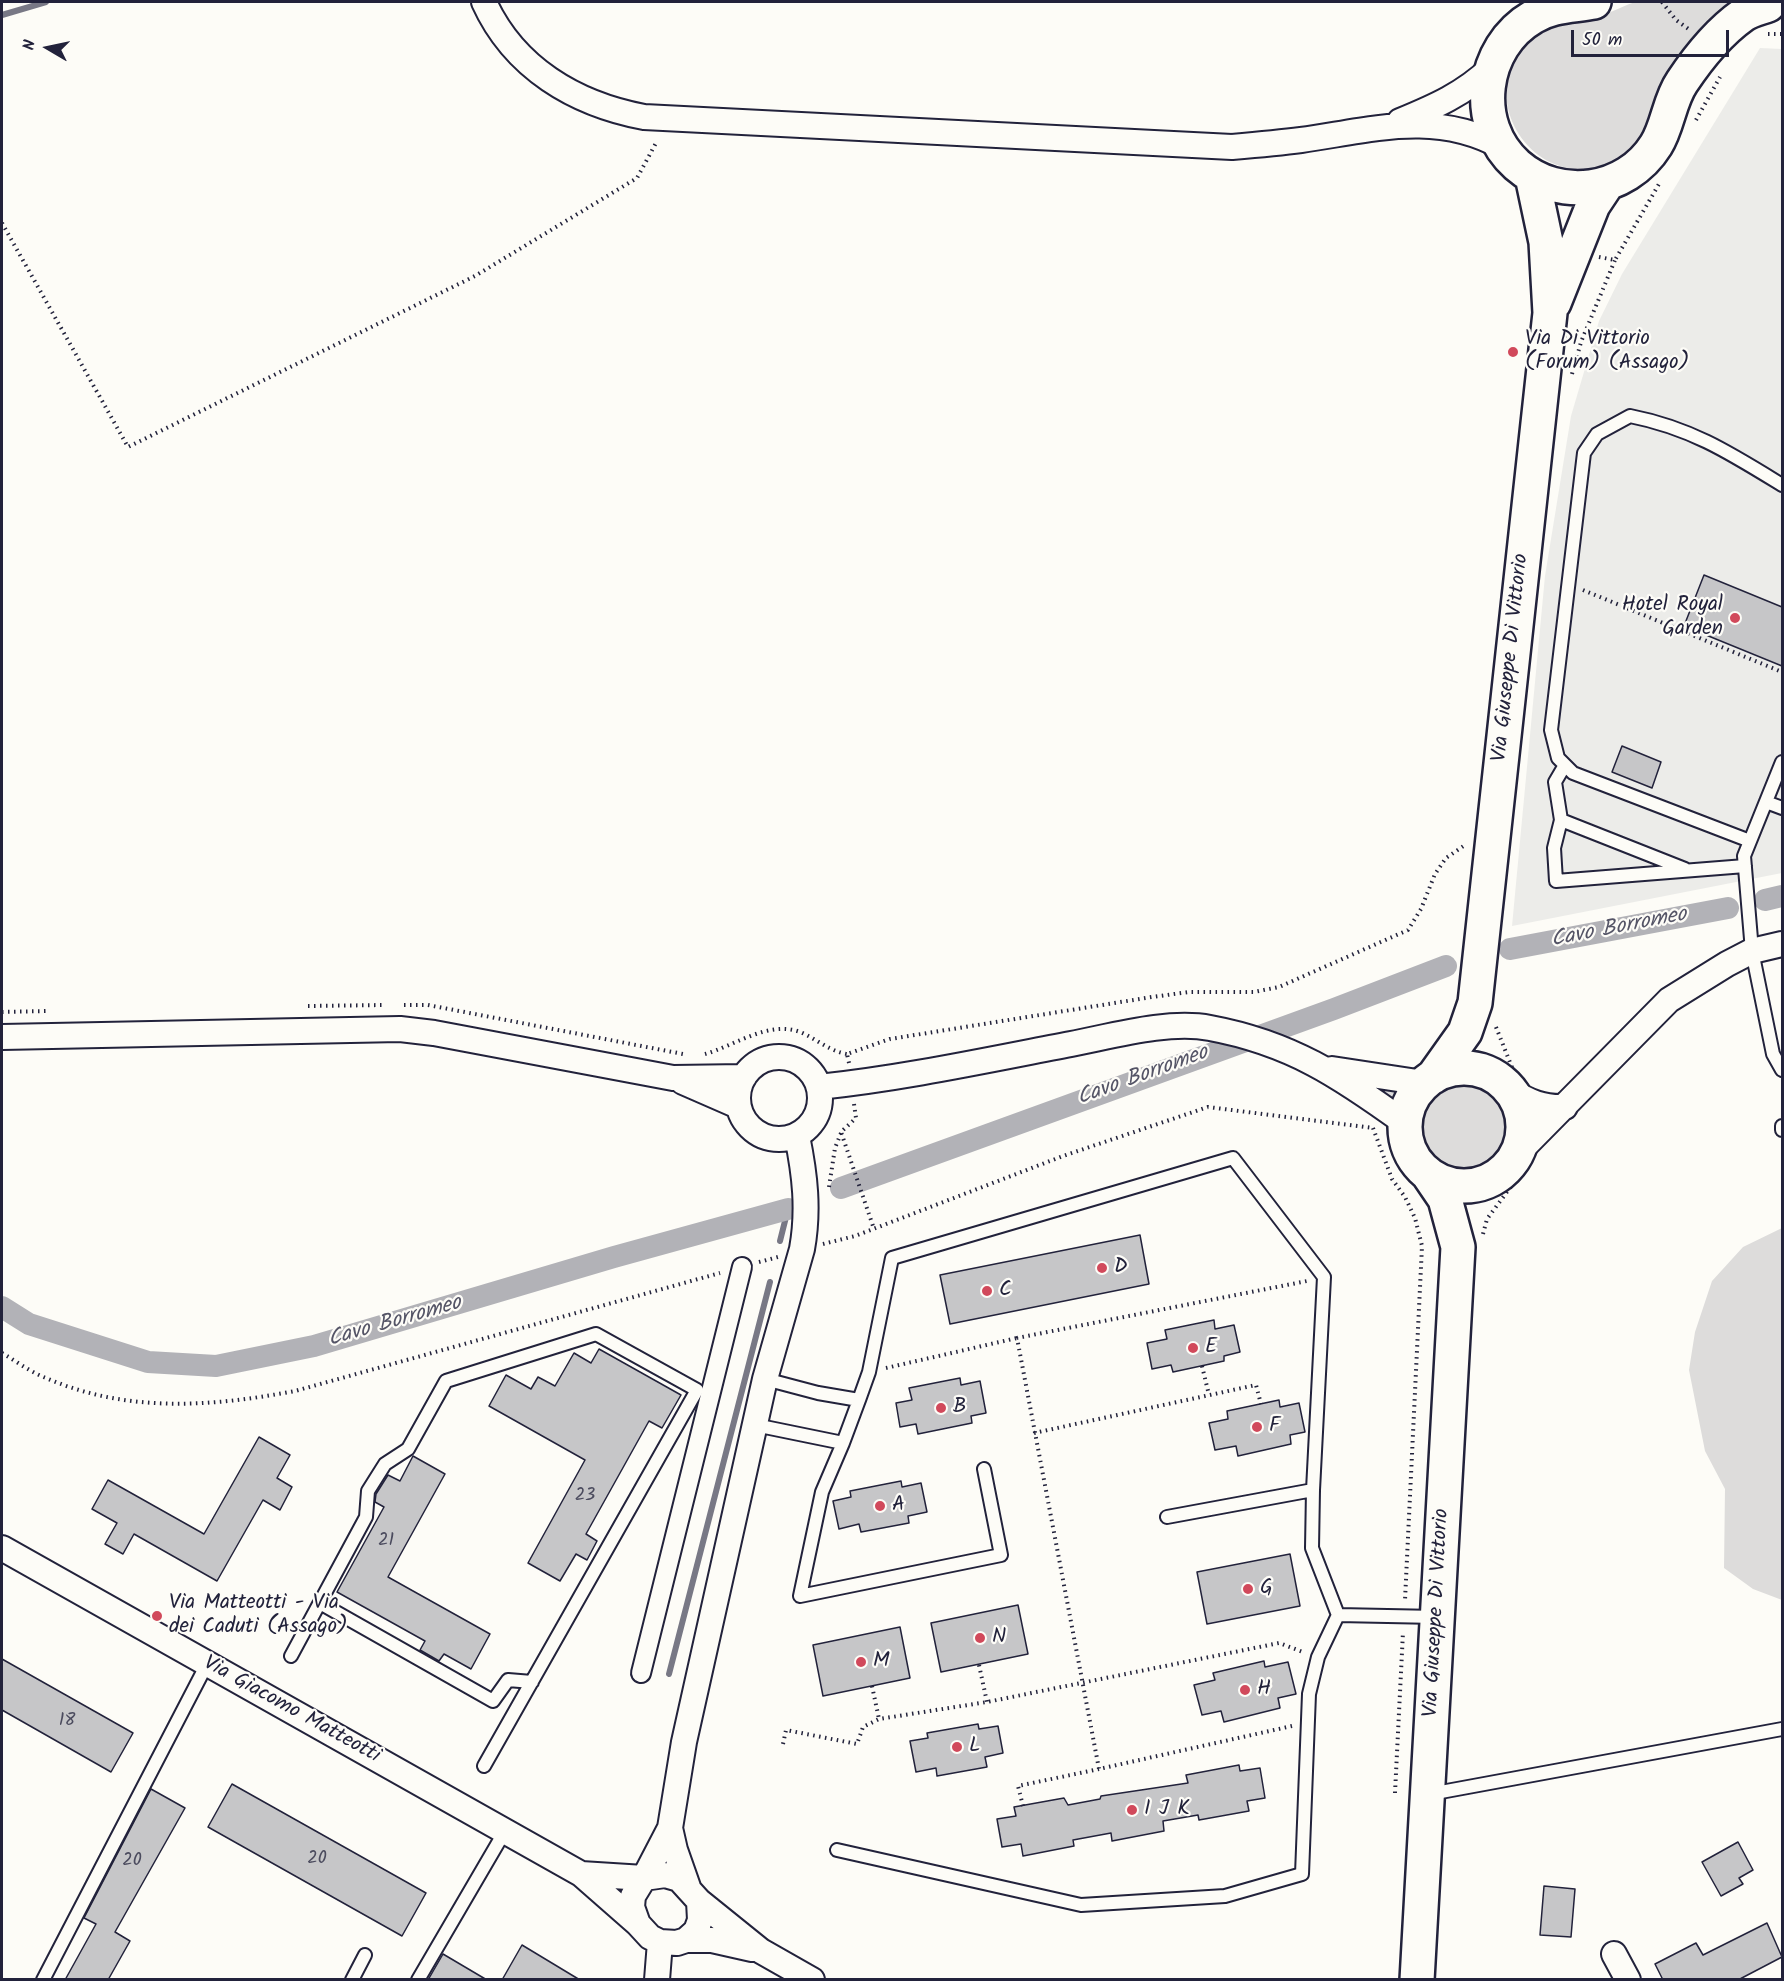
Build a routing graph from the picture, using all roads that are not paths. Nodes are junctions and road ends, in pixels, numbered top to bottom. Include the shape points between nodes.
1 (484, 2) edge
2 (1594, 2) edge
3 (1770, 5) edge
4 (1526, 11) edge
5 (1491, 68) junction
6 (1392, 125) junction
7 (1502, 147) junction
8 (1532, 176) junction
9 (1607, 184) junction
10 (1550, 313) junction
11 (1782, 485) edge
12 (1782, 762) edge
13 (1565, 765) junction
14 (1766, 802) junction
15 (1782, 808) edge
16 (1561, 820) junction
17 (1750, 841) junction
18 (1744, 866) junction
19 (1689, 871) junction
20 (1782, 944) edge
21 (1752, 951) junction
22 (1485, 1011) junction
23 (2, 1037) edge
24 (1327, 1068) junction
25 (1782, 1070) edge
26 (744, 1077) junction
27 (674, 1078) junction
28 (1429, 1080) junction
29 (1510, 1083) junction
30 (819, 1088) junction
31 (738, 1106) junction
32 (1565, 1107) junction
33 (1405, 1123) junction
34 (797, 1136) junction
35 (1512, 1167) junction
36 (1428, 1174) junction
37 (1470, 1243) junction
38 (742, 1267) road end
39 (765, 1379) junction
40 (859, 1400) junction
41 (755, 1425) junction
42 (843, 1443) junction
43 (984, 1469) dead end
44 (1313, 1490) junction
45 (1167, 1517) dead end
46 (2, 1548) edge
47 (320, 1603) junction
48 (1338, 1615) junction
49 (1438, 1617) junction
50 (291, 1656) dead end
51 (207, 1664) junction
52 (641, 1672) dead end
53 (532, 1682) junction
54 (1782, 1729) edge
55 (484, 1766) dead end
56 (1429, 1794) junction
57 (670, 1828) junction
58 (505, 1832) junction
59 (837, 1850) dead end
60 (581, 1874) junction
61 (645, 1878) junction
62 (694, 1894) junction
63 (638, 1923) junction
64 (686, 1940) junction
65 (660, 1942) junction
66 (761, 1951) junction
67 (1614, 1954) dead end
68 (365, 1955) dead end
69 (43, 1980) edge
70 (352, 1980) edge
71 (418, 1980) edge
72 (657, 1980) edge
73 (812, 1980) edge
74 (1417, 1980) edge
75 (1628, 1980) edge

1 - 6 street via 505,39 546,77 576,97 644,117 1232,147
2 - 4 main road
3 - 9 main road via 1744,13 1710,45 1681,84 1657,144 1647,158
4 - 5 main road
5 - 6 street via 1471,87 1442,104
5 - 7 main road via 1487,107
6 - 7 street via 1448,127 1479,134
7 - 8 main road
8 - 9 main road via 1566,188
8 - 10 main road, Via Giuseppe Di Vittorio via 1546,242
9 - 10 main road, Via Giuseppe Di Vittorio via 1593,205
10 - 22 main road, Via Giuseppe Di Vittorio
11 - 13 lane via 1728,452 1668,424 1630,416 1597,434 1584,453 1551,730 1558,758
12 - 14 lane
13 - 16 lane via 1555,782
13 - 17 lane via 1573,773
14 - 15 lane
14 - 17 lane
16 - 19 lane
16 - 19 lane via 1554,848 1556,881
17 - 18 lane
18 - 19 lane
18 - 21 lane
20 - 21 street
21 - 25 lane via 1773,1054
21 - 32 street via 1669,1000
22 - 28 main road
22 - 29 main road via 1482,1042
23 - 27 street via 400,1029
24 - 28 street
24 - 30 street via 1295,1053 1210,1028 1148,1029
24 - 33 street
26 - 27 street
26 - 30 street via 764,1059 792,1059 804,1065
26 - 31 street
27 - 31 street
28 - 29 main road via 1450,1070 1472,1069
28 - 33 main road via 1411,1100
29 - 32 street via 1529,1102 1547,1108
29 - 35 main road via 1523,1121
30 - 34 street via 817,1116
31 - 34 street via 750,1128 760,1136 773,1140
32 - 35 street
33 - 36 main road via 1411,1154
34 - 39 street via 806,1183 806,1229
35 - 36 main road via 1481,1184 1461,1187
35 - 37 main road, Via Giuseppe Di Vittorio via 1481,1200
36 - 37 main road, Via Giuseppe Di Vittorio
37 - 49 main road, Via Giuseppe Di Vittorio
38 - 52 street
39 - 40 lane
39 - 41 street
40 - 42 lane
40 - 44 lane via 892,1258 1233,1158 1324,1277
41 - 42 lane
41 - 57 street via 684,1742
42 - 43 lane via 822,1492 800,1596 1001,1555
44 - 45 lane
44 - 48 lane via 1312,1548
46 - 51 street, Via Giacomo Matteotti
47 - 50 lane
47 - 53 lane via 493,1701 508,1680
47 - 53 lane via 366,1517 368,1491 385,1464 408,1449 446,1381 596,1334 697,1390
48 - 49 lane
48 - 59 lane via 1318,1657 1309,1694 1302,1875 1225,1896 1080,1905
49 - 56 main road, Via Giuseppe Di Vittorio
51 - 58 street, Via Giacomo Matteotti
51 - 69 lane
53 - 55 lane
54 - 56 lane
56 - 74 main road, Via Giuseppe Di Vittorio
57 - 61 street
57 - 62 street
58 - 60 street, Via Giacomo Matteotti
58 - 71 lane
60 - 61 street, Via Giacomo Matteotti
60 - 63 street, Via Giacomo Matteotti
61 - 62 street via 665,1875 679,1879
61 - 63 street via 633,1896
62 - 64 street via 700,1920 696,1931
62 - 66 street
63 - 65 street
64 - 65 street
64 - 66 street via 712,1940
65 - 72 street
66 - 73 street
67 - 75 street
68 - 70 lane

